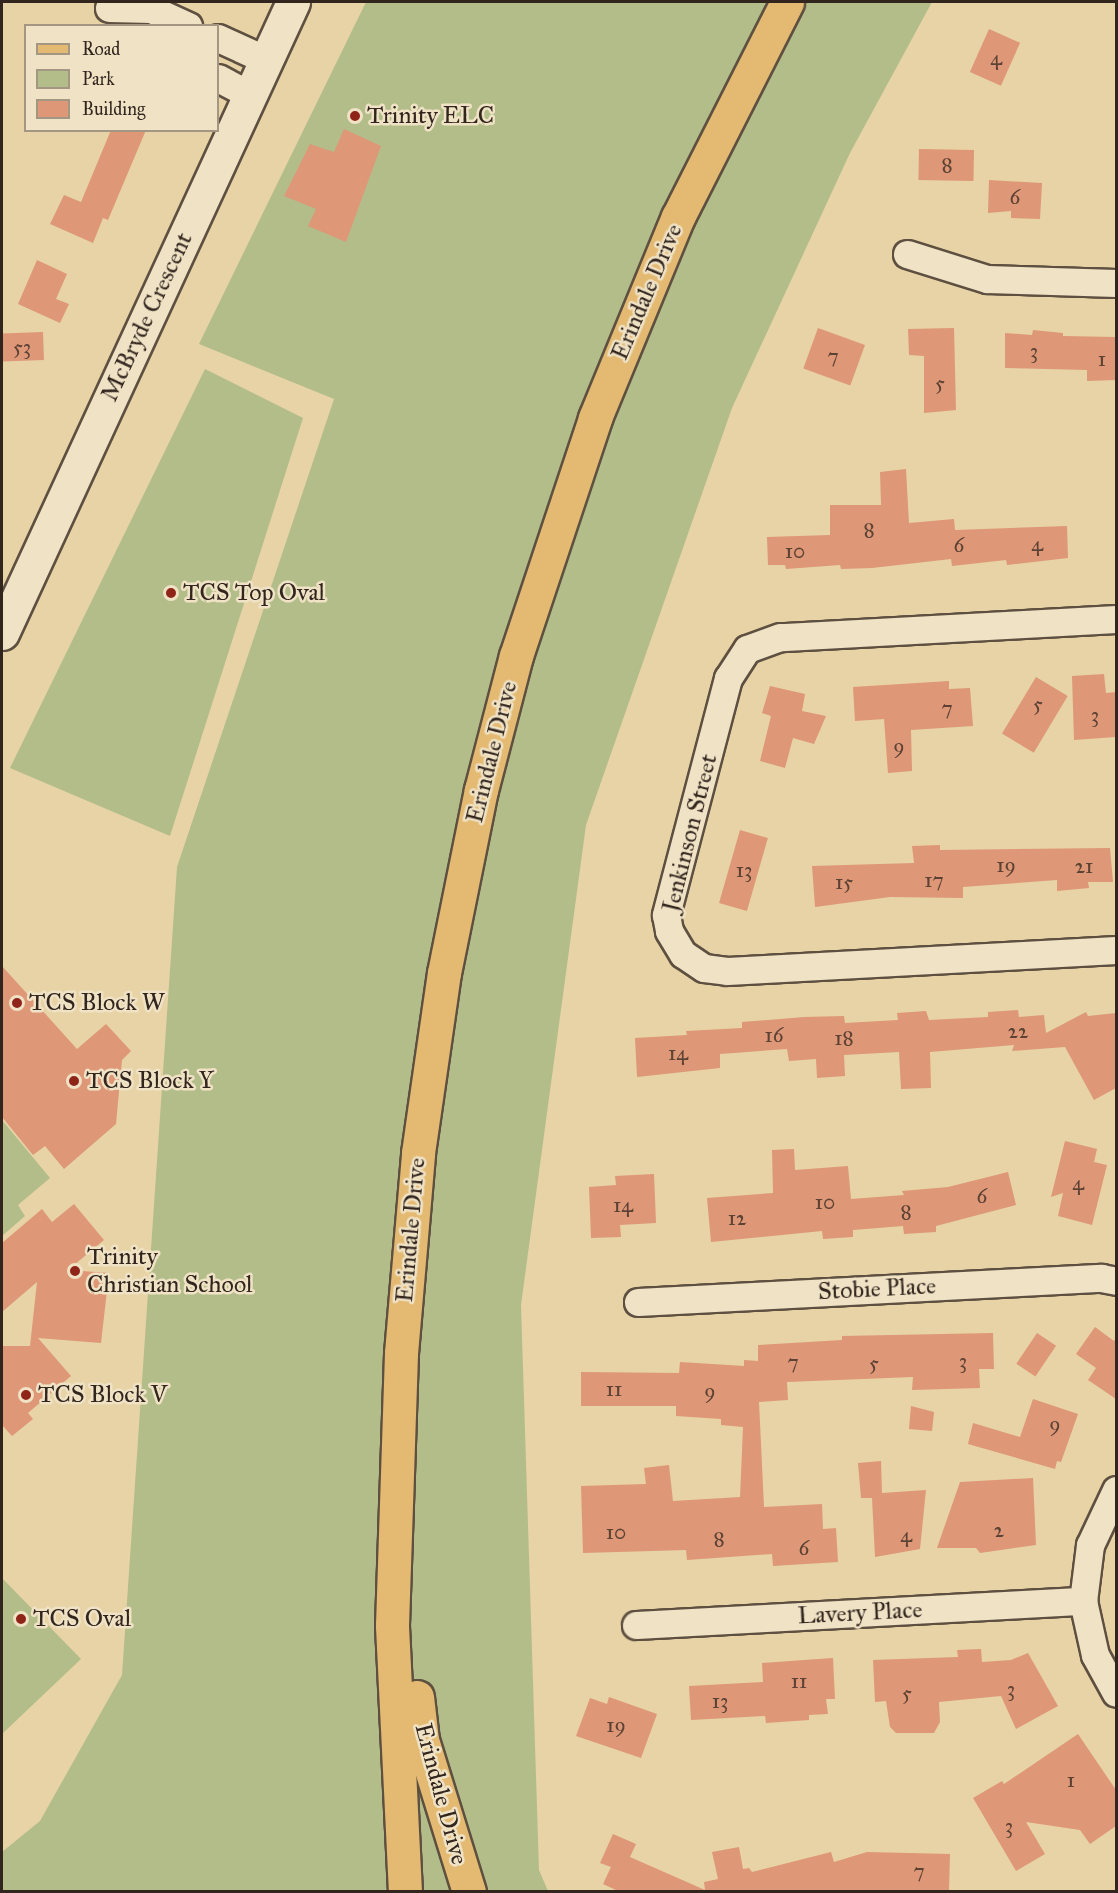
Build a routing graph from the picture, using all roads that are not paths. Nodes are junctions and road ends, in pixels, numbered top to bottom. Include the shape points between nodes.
1 (293, 2) edge
2 (787, 2) edge
3 (110, 12) edge
4 (184, 24) edge
5 (219, 38) edge
6 (266, 60) junction
7 (219, 79) edge
8 (250, 95) junction
9 (907, 254) dead end
10 (1116, 284) edge
11 (1116, 619) edge
12 (2, 633) edge
13 (1116, 950) edge
14 (1116, 1281) edge
15 (638, 1302) dead end
16 (1116, 1490) edge
17 (397, 1552) junction
18 (1083, 1601) junction
19 (636, 1624) dead end
20 (1116, 1693) edge
21 (405, 1892) edge
22 (469, 1892) edge

1 - 6 street, McBryde Crescent
2 - 17 main road, Erindale Drive via 678,217 595,418 516,656 481,790 444,973 418,1153 400,1353
3 - 4 street via 151,9
5 - 6 street
6 - 8 street, McBryde Crescent
7 - 8 street
8 - 12 street, McBryde Crescent
9 - 10 street via 987,279
11 - 13 street, Jenkinson Street via 780,637 747,649 728,678 666,915 669,932 682,954 704,968 727,971
14 - 15 street, Stobie Place via 1101,1278
16 - 18 street via 1089,1545
17 - 21 main road, Erindale Drive via 393,1625
17 - 22 main road, Erindale Drive via 422,1740
18 - 19 street, Lavery Place
18 - 20 street via 1095,1655

